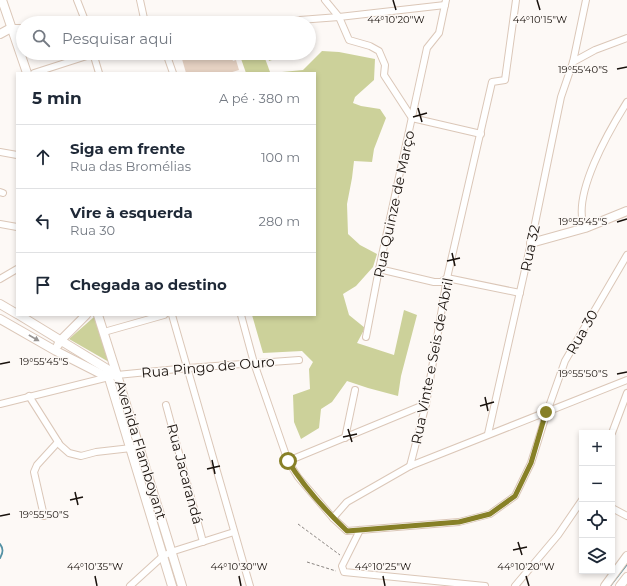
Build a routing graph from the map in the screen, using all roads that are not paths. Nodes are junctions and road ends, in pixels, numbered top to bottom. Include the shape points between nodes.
1 (2, 0) edge
2 (77, 0) edge
3 (140, 0) edge
4 (325, 0) edge
5 (516, 0) edge
6 (586, 0) edge
7 (446, 2) edge
8 (83, 16) edge
9 (143, 16) edge
10 (339, 17) junction
11 (316, 19) edge
12 (11, 28) junction
13 (16, 28) edge
14 (0, 34) edge
15 (627, 38) edge
16 (16, 42) edge
17 (22, 60) edge
18 (72, 60) edge
19 (95, 60) edge
20 (168, 60) edge
21 (573, 62) junction
22 (27, 72) edge
23 (37, 72) edge
24 (100, 72) edge
25 (173, 72) edge
26 (627, 102) edge
27 (412, 118) junction
28 (481, 134) junction
29 (0, 152) edge
30 (16, 155) edge
31 (627, 211) edge
32 (0, 224) edge
33 (16, 227) edge
34 (585, 228) junction
35 (531, 244) junction
36 (627, 255) edge
37 (379, 269) junction
38 (16, 270) edge
39 (448, 278) junction
40 (0, 279) edge
41 (520, 293) junction
42 (0, 304) edge
43 (16, 313) edge
44 (21, 316) edge
45 (85, 316) edge
46 (98, 316) edge
47 (160, 316) edge
48 (172, 316) edge
49 (241, 316) edge
50 (0, 319) edge
51 (104, 332) junction
52 (366, 337) dead end
53 (60, 341) junction
54 (56, 351) junction
55 (300, 360) dead end
56 (254, 363) junction
57 (188, 368) junction
58 (117, 375) junction
59 (109, 378) junction
60 (627, 380) edge
61 (355, 390) dead end
62 (627, 393) edge
63 (29, 396) junction
64 (0, 404) edge
65 (426, 404) junction
66 (166, 405) dead end
67 (546, 412) junction
68 (613, 430) edge
69 (488, 434) junction
70 (346, 438) junction
71 (58, 442) junction
72 (140, 447) junction
73 (129, 449) junction
74 (288, 461) junction
75 (410, 466) junction
76 (581, 502) edge
77 (615, 510) edge
78 (44, 516) dead end
79 (627, 516) edge
80 (333, 518) junction
81 (360, 530) junction
82 (234, 532) junction
83 (203, 542) junction
84 (172, 552) junction
85 (163, 556) junction
86 (627, 556) edge
87 (627, 577) edge
88 (130, 586) edge
89 (172, 586) edge
90 (182, 586) edge
91 (250, 586) edge
92 (485, 586) edge
93 (515, 586) edge
94 (605, 586) edge
95 (620, 586) edge

1 - 12 street
2 - 8 street
3 - 9 street
4 - 10 street
5 - 28 street, Rua Vinte e Seis de Abril via 505,80 492,82
6 - 21 street, Rua 32
7 - 10 street
7 - 27 street, Rua Quinze de Março via 439,33 427,48
10 - 11 street
10 - 27 street via 349,40 379,51 385,65 384,75
12 - 13 street
12 - 14 street
12 - 16 street
15 - 21 street via 595,50
17 - 22 street
18 - 23 street
19 - 24 street
20 - 25 street
21 - 35 street, Rua 32 via 561,97
26 - 34 street via 614,122 587,178 582,197 581,221
27 - 28 street
27 - 37 street, Rua Quinze de Março
28 - 39 street, Rua Vinte e Seis de Abril
29 - 30 street
31 - 34 street
32 - 33 street
34 - 35 street
35 - 41 street, Rua 32
36 - 67 street, Rua 30 via 565,361
37 - 39 street via 434,282
37 - 52 street, Rua Quinze de Março
38 - 40 street
39 - 41 street
39 - 65 street, Rua Vinte e Seis de Abril
41 - 69 street, Rua 32
42 - 43 street
44 - 53 street
45 - 53 street
46 - 51 street, Avenida Flamboyant
47 - 51 street
48 - 57 street
49 - 56 street
50 -> 54 street
51 - 58 street, Avenida Flamboyant
53 - 54 street
53 - 58 street
54 - 59 street
55 - 56 street, Rua Pingo de Ouro
56 - 57 street, Rua Pingo de Ouro
56 - 74 street
57 - 58 street, Rua Pingo de Ouro
57 - 82 street
58 - 59 street, Rua Pingo de Ouro
58 - 72 street, Avenida Flamboyant
59 - 63 street, Rua Pingo de Ouro
59 - 73 street, Avenida Flamboyant
60 - 67 street
61 - 70 street
62 - 68 street
63 - 64 street, Rua Pingo de Ouro
63 - 71 street
65 - 70 street
65 - 75 street, Rua Vinte e Seis de Abril
66 - 83 street, Rua Jacarandá
67 - 69 street
67 - 81 street, Rua 30 via 531,463 515,496 490,514 459,522
69 - 75 street
70 - 74 street
71 - 73 street via 69,452 81,456
71 - 78 street via 36,465 34,472
72 - 73 street
72 - 84 street, Avenida Flamboyant
73 - 85 street, Avenida Flamboyant
74 - 80 street via 298,477
75 - 80 street via 347,502
76 - 93 street via 558,535
77 - 79 street
80 - 81 street, Rua 30 via 347,531
81 - 92 street via 342,566 343,571
82 - 83 street
82 - 91 street
83 - 84 street
84 - 85 street
84 - 90 street, Avenida Flamboyant
85 - 88 street
85 - 89 street, Avenida Flamboyant
86 - 94 street
87 - 95 street

